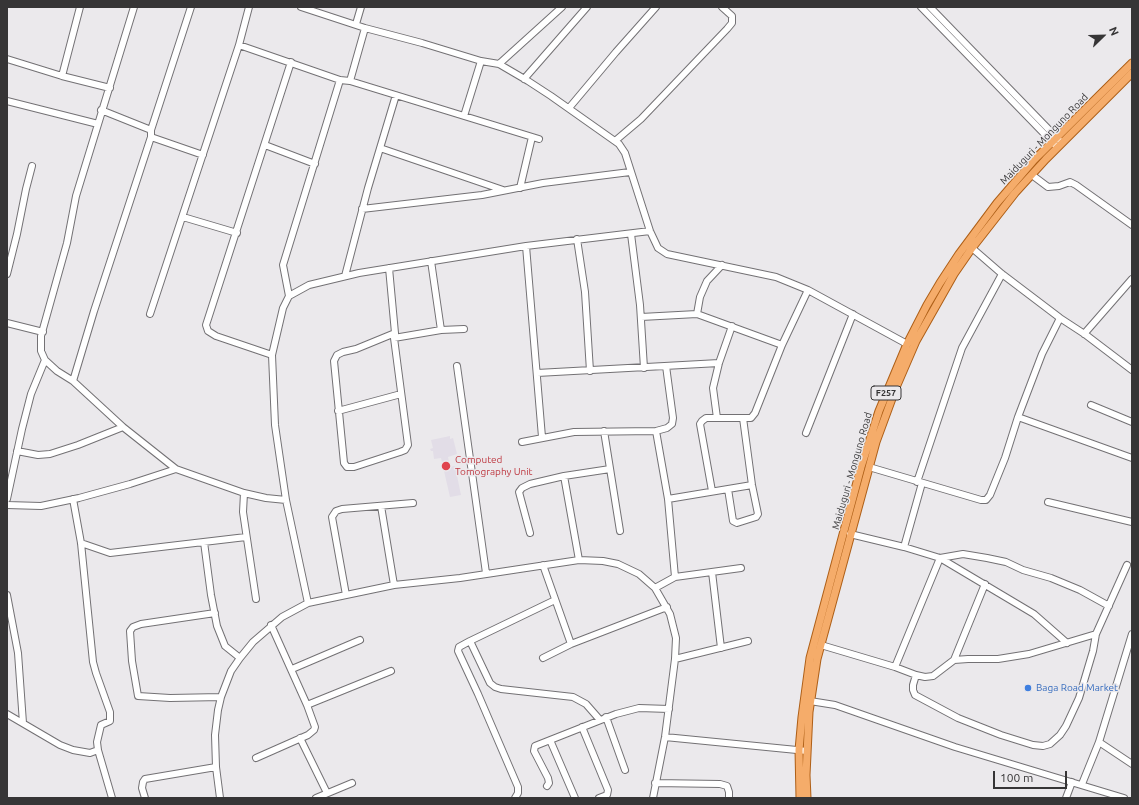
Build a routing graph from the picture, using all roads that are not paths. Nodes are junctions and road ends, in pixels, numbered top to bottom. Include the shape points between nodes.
1 (80, 7) edge
2 (134, 7) edge
3 (191, 7) edge
4 (249, 7) edge
5 (301, 7) edge
6 (361, 7) edge
7 (562, 7) edge
8 (587, 7) edge
9 (656, 7) edge
10 (722, 7) edge
11 (921, 7) edge
12 (930, 7) edge
13 (356, 24) junction
14 (365, 28) junction
15 (239, 45) junction
16 (7, 59) edge
17 (481, 61) junction
18 (291, 62) junction
19 (1132, 62) edge
20 (499, 64) junction
21 (1132, 73) edge
22 (62, 76) junction
23 (524, 79) junction
24 (340, 80) junction
25 (350, 81) junction
26 (110, 88) junction
27 (396, 95) junction
28 (7, 101) edge
29 (569, 108) junction
30 (101, 110) junction
31 (464, 116) junction
32 (98, 124) junction
33 (151, 130) junction
34 (151, 137) junction
35 (532, 137) junction
36 (539, 139) dead end
37 (615, 141) junction
38 (1057, 143) junction
39 (265, 145) junction
40 (380, 148) junction
41 (203, 155) junction
42 (314, 164) junction
43 (32, 166) dead end
44 (630, 172) junction
45 (1032, 175) junction
46 (520, 188) junction
47 (505, 190) junction
48 (362, 209) junction
49 (183, 217) junction
50 (1132, 225) edge
51 (650, 231) junction
52 (237, 233) junction
53 (631, 234) junction
54 (577, 239) junction
55 (526, 246) junction
56 (972, 248) junction
57 (430, 261) junction
58 (722, 265) junction
59 (389, 268) junction
60 (7, 274) edge
61 (1002, 274) junction
62 (345, 276) junction
63 (1132, 279) edge
64 (808, 290) junction
65 (289, 296) junction
66 (150, 314) dead end
67 (697, 314) junction
68 (853, 314) junction
69 (641, 317) junction
70 (1060, 318) junction
71 (7, 323) edge
72 (732, 326) junction
73 (464, 329) dead end
74 (441, 330) junction
75 (43, 332) junction
76 (1084, 334) junction
77 (395, 335) junction
78 (907, 344) junction
79 (782, 345) junction
80 (272, 355) junction
81 (45, 360) junction
82 (719, 363) junction
83 (457, 366) dead end
84 (666, 366) junction
85 (1131, 367) edge
86 (644, 368) junction
87 (590, 372) junction
88 (537, 373) junction
89 (73, 381) junction
90 (401, 394) junction
91 (1091, 405) dead end
92 (338, 411) junction
93 (1018, 417) junction
94 (717, 418) junction
95 (743, 418) junction
96 (1132, 422) edge
97 (123, 427) junction
98 (604, 431) junction
99 (656, 431) junction
100 (806, 433) dead end
101 (542, 437) junction
102 (522, 442) dead end
103 (17, 451) junction
104 (1132, 458) edge
105 (869, 467) junction
106 (176, 469) junction
107 (610, 469) junction
108 (564, 476) junction
109 (919, 483) junction
110 (752, 485) junction
111 (728, 489) junction
112 (712, 491) junction
113 (244, 493) junction
114 (668, 498) junction
115 (7, 499) edge
116 (73, 499) junction
117 (286, 500) junction
118 (1048, 502) dead end
119 (413, 503) dead end
120 (7, 505) edge
121 (381, 506) junction
122 (1132, 522) edge
123 (620, 531) dead end
124 (530, 534) dead end
125 (850, 534) junction
126 (246, 537) junction
127 (204, 542) junction
128 (81, 543) junction
129 (904, 547) junction
130 (940, 558) junction
131 (579, 560) junction
132 (543, 565) junction
133 (1127, 565) dead end
134 (741, 568) dead end
135 (712, 572) junction
136 (486, 574) junction
137 (675, 578) junction
138 (985, 584) junction
139 (394, 586) junction
140 (655, 588) junction
141 (7, 594) edge
142 (346, 595) junction
143 (256, 599) dead end
144 (555, 600) junction
145 (308, 603) junction
146 (1108, 606) junction
147 (667, 607) junction
148 (215, 613) junction
149 (271, 625) junction
150 (1096, 634) junction
151 (1132, 634) edge
152 (360, 640) dead end
153 (470, 641) junction
154 (748, 641) dead end
155 (1067, 643) junction
156 (571, 644) junction
157 (821, 646) junction
158 (721, 648) junction
159 (240, 658) junction
160 (542, 658) dead end
161 (675, 659) junction
162 (954, 660) junction
163 (895, 667) junction
164 (292, 669) junction
165 (391, 671) dead end
166 (916, 675) junction
167 (221, 697) junction
168 (810, 701) junction
169 (307, 705) junction
170 (669, 709) junction
171 (7, 714) edge
172 (606, 717) junction
173 (600, 720) junction
174 (23, 723) junction
175 (582, 727) junction
176 (665, 737) junction
177 (300, 738) junction
178 (550, 740) junction
179 (1099, 742) junction
180 (98, 750) junction
181 (799, 750) junction
182 (807, 752) junction
183 (256, 758) dead end
184 (1132, 764) edge
185 (216, 767) junction
186 (625, 770) dead end
187 (1072, 782) junction
188 (352, 783) dead end
189 (655, 783) junction
190 (1082, 784) junction
191 (547, 786) dead end
192 (327, 793) junction
193 (112, 798) edge
194 (145, 798) edge
195 (220, 798) edge
196 (316, 798) edge
197 (515, 798) edge
198 (575, 798) edge
199 (599, 798) edge
200 (653, 798) edge
201 (729, 798) edge
202 (800, 798) edge
203 (807, 798) edge
204 (1066, 798) edge
205 (1124, 798) edge

1 - 22 street
2 - 26 street
3 - 33 street
4 - 15 street
5 - 13 street
6 - 13 street
7 - 20 street
8 - 23 street
9 - 29 street
10 - 37 street via 732,16 732,23 641,119
11 - 38 street
12 - 38 street
13 - 14 street
14 - 17 street
14 - 25 street
15 - 18 street
15 - 41 street
16 - 22 street
17 - 20 street
17 - 31 street
18 - 24 street
18 - 39 street
19 - 38 main road, Maiduguri - Monguno Road / F257
20 - 23 street
21 - 38 main road, Maiduguri - Monguno Road / F257
22 - 26 street
23 - 29 street
24 - 25 street
24 - 42 street
25 - 27 street
26 - 30 street
27 - 31 street
27 - 40 street
28 - 32 street
29 - 37 street
30 - 32 street
30 - 33 street
31 - 35 street
32 - 75 street via 76,196 65,250
33 - 34 street
34 - 41 street
34 - 89 street
35 - 36 street
35 - 46 street
37 - 44 street via 624,154
38 - 45 main road, Maiduguri - Monguno Road / F257
38 - 78 main road, Maiduguri - Monguno Road / F257 via 1012,185 962,249 927,305
39 - 42 street
39 - 52 street
40 - 47 street
40 - 48 street
41 - 49 street
42 - 65 street via 282,266
43 - 60 street
44 - 46 street
44 - 51 street
45 - 50 street via 1048,188 1070,182
45 - 56 main road, Maiduguri - Monguno Road / F257
46 - 47 street
47 - 48 street
48 - 62 street
49 - 52 street
49 - 66 street
51 - 53 street
51 - 58 street via 658,248 667,254
52 - 80 street via 206,325 208,331 216,336
53 - 54 street
53 - 69 street
54 - 55 street
54 - 87 street via 587,313
55 - 57 street
55 - 88 street
56 - 61 street
56 - 105 main road, Maiduguri - Monguno Road / F257 via 954,274 916,341 888,409
57 - 59 street
57 - 74 street
58 - 64 street via 776,277
58 - 67 street via 707,281 700,297
59 - 62 street
59 - 77 street
61 - 70 street
61 - 109 street via 962,348
62 - 65 street via 309,286
63 - 76 street
64 - 68 street
64 - 79 street
65 - 80 street via 283,308
67 - 69 street
67 - 72 street
68 - 78 street
68 - 100 street
69 - 86 street
70 - 76 street
70 - 93 street via 1042,354
71 - 75 street
72 - 79 street
72 - 82 street
73 - 74 street
74 - 77 street
75 - 81 street via 41,351
76 - 85 street
77 - 90 street
77 - 92 street via 337,355 334,361
78 - 181 main road, Maiduguri - Monguno Road / F257 via 879,411 822,610 810,658
79 - 95 street via 755,413 751,418
80 - 117 street via 275,425
81 - 89 street
81 - 103 street via 31,394
82 - 84 street
82 - 94 street via 713,388
83 - 136 street
84 - 86 street
84 - 99 street via 673,418 672,424 667,428
86 - 87 street
87 - 88 street
88 - 101 street
89 - 97 street
90 - 92 street
90 - 92 street via 408,445 405,450 354,467 347,467 344,463
91 - 96 street
93 - 104 street
93 - 109 street via 1005,458 986,500
94 - 95 street
94 - 112 street via 706,418 700,424
95 - 110 street
97 - 103 street via 50,454 38,455
97 - 106 street
98 - 99 street
98 - 101 street
98 - 107 street
99 - 114 street
101 - 102 street
103 - 115 street
105 - 109 street
105 - 125 main road, Maiduguri - Monguno Road / F257
106 - 113 street
106 - 116 street
107 - 108 street
107 - 123 street
108 - 124 street via 530,484 519,492
108 - 131 street
109 - 129 street
110 - 111 street
110 - 111 street via 758,514 750,520 737,523 733,521
111 - 112 street
112 - 114 street
113 - 117 street
113 - 126 street
114 - 137 street
116 - 120 street via 41,506
116 - 128 street
117 - 145 street
118 - 122 street
119 - 121 street
121 - 139 street
121 - 142 street via 342,509 336,511 332,517
125 - 129 street
125 - 157 main road, Maiduguri - Monguno Road / F257
126 - 127 street
126 - 143 street
127 - 128 street via 110,553
127 - 148 street
128 - 180 street via 94,662 110,712 110,721 101,725
129 - 130 street
130 - 138 street
130 - 146 street via 964,554 1006,562 1080,590
130 - 163 street
131 - 132 street
131 - 140 street via 603,560 618,564 639,574
132 - 136 street
132 - 144 street
133 - 146 street
134 - 135 street
135 - 137 street
135 - 158 street
136 - 139 street
137 - 140 street
138 - 155 street via 1034,614
138 - 162 street
139 - 142 street
140 - 147 street
141 - 174 street via 18,653
142 - 145 street
144 - 153 street
144 - 156 street
145 - 149 street
146 - 150 street
147 - 156 street
147 - 161 street via 676,638
148 - 159 street via 225,646
148 - 167 street via 133,627 130,631 132,661 138,696
149 - 159 street
149 - 164 street
150 - 155 street
150 - 166 street via 1078,698 1066,726 1060,736 1043,746 1000,735 958,718 915,696 913,685
151 - 179 street
152 - 164 street
153 - 173 street via 490,683 495,687 501,690 573,697 586,704
153 - 197 street via 459,647 458,651 518,788
154 - 158 street
155 - 162 street via 1029,654 998,659
156 - 160 street
157 - 163 street
157 - 168 main road, Maiduguri - Monguno Road / F257
158 - 161 street
159 - 167 street via 231,671
161 - 170 street
162 - 166 street via 933,676
163 - 166 street
164 - 169 street
165 - 169 street
167 - 185 street via 216,729
168 - 182 main road, Maiduguri - Monguno Road / F257
168 - 187 street via 835,705
169 - 177 street via 315,727 308,735
170 - 172 street via 639,708
170 - 176 street
171 - 174 street
172 - 173 street
172 - 186 street
173 - 175 street
174 - 180 street via 73,750 90,753
175 - 178 street
175 - 199 street via 608,790 607,795
176 - 181 street
176 - 189 street
177 - 183 street
177 - 192 street
178 - 191 street via 534,748 550,783
178 - 198 street
179 - 184 street
179 - 190 street
180 - 193 street
181 - 182 street
181 - 202 main road, Maiduguri - Monguno Road / F257
182 - 203 main road, Maiduguri - Monguno Road / F257
185 - 194 street via 145,779 142,788
185 - 195 street
187 - 190 street
187 - 204 street
188 - 192 street
189 - 200 street
189 - 201 street via 720,784 727,786
190 - 205 street
192 - 196 street

